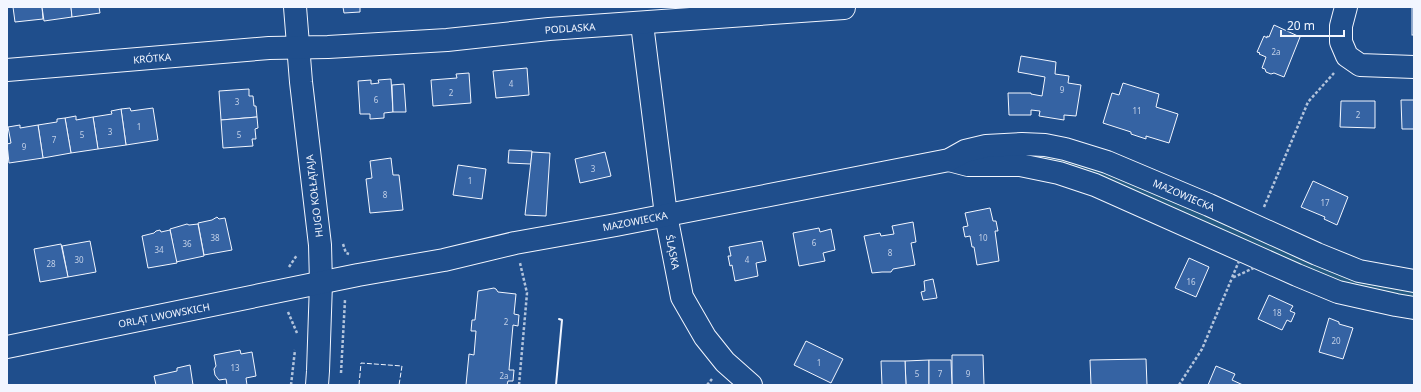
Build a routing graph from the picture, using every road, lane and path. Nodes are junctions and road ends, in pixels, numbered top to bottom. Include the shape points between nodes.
1 (295, 7) edge
2 (1346, 7) edge
3 (844, 8) dead end
4 (642, 24) junction
5 (297, 47) junction
6 (1414, 67) edge
7 (7, 70) edge
8 (1334, 72) dead end
9 (949, 160) junction
10 (1264, 208) dead end
11 (666, 214) junction
12 (298, 253) dead end
13 (1232, 278) dead end
14 (524, 279) dead end
15 (284, 280) junction
16 (1414, 281) edge
17 (321, 283) junction
18 (346, 297) dead end
19 (1414, 308) edge
20 (296, 340) dead end
21 (7, 347) edge
22 (296, 348) dead end
23 (341, 380) dead end
24 (291, 385) edge
25 (317, 385) edge
26 (518, 385) edge
27 (751, 385) edge
28 (1179, 385) edge

1 - 5 street, HUGO KOŁŁĄTAJA
2 - 6 street via 1341,42 1347,56 1360,65
3 - 4 street, PODLASKA
4 - 5 street, PODLASKA via 549,29 439,40
4 - 11 street, ŚLĄSKA
5 - 7 street, KRÓTKA
5 - 17 street, HUGO KOŁŁĄTAJA via 320,245
8 - 10 path via 1308,102
9 - 11 street, MAZOWIECKA
9 - 16 street, MAZOWIECKA via 965,151 986,146 1022,144 1065,149 1114,165 1359,271
9 - 19 street, MAZOWIECKA via 968,165 1020,165 1058,173 1095,186 1338,292
11 - 17 street, MAZOWIECKA
11 - 27 street, ŚLĄSKA via 682,297 705,337 725,362
12 - 15 path
13 - 28 path via 1202,349
14 - 26 path via 527,293 526,312
15 - 17 street, ORLĄT LWOWSKICH
15 - 20 path via 286,308 297,333
15 - 21 street, ORLĄT LWOWSKICH
17 - 25 street, HUGO KOŁŁĄTAJA
18 - 23 path
22 - 24 path

